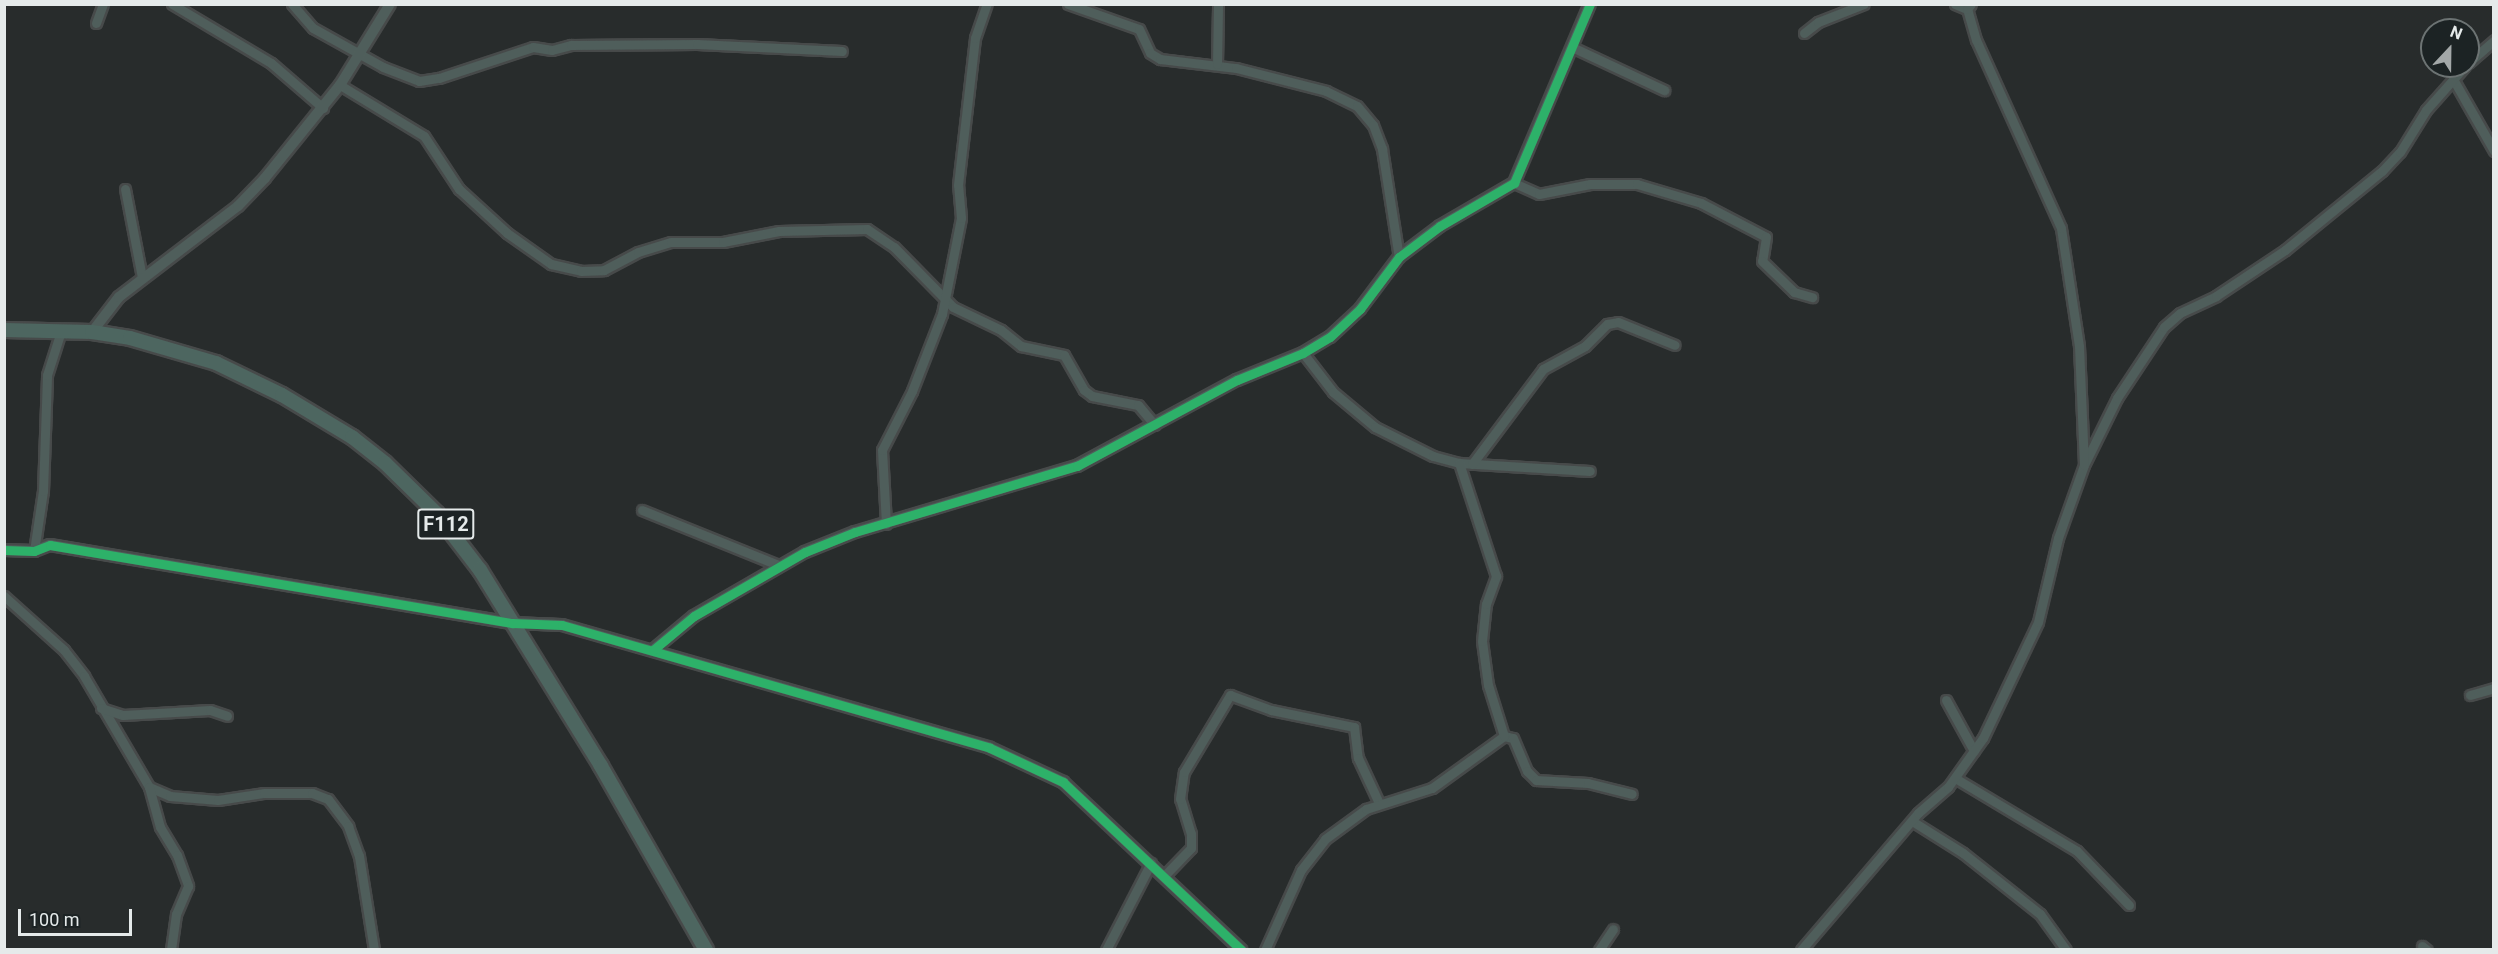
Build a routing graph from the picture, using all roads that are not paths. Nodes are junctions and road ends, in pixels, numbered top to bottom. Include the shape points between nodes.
1 (102, 4) edge
2 (172, 4) edge
3 (292, 4) edge
4 (390, 4) edge
5 (987, 4) edge
6 (1068, 4) edge
7 (1218, 4) edge
8 (1590, 4) edge
9 (1864, 4) edge
10 (1955, 4) edge
11 (1969, 7) edge
12 (96, 23) dead end
13 (1804, 33) dead end
14 (2493, 40) edge
15 (1572, 47) junction
16 (842, 51) dead end
17 (2480, 52) edge
18 (360, 53) junction
19 (1217, 64) junction
20 (2452, 80) joint
21 (340, 85) junction
22 (1664, 90) dead end
23 (323, 108) junction
24 (2493, 151) edge
25 (1514, 183) junction
26 (125, 189) dead end
27 (1399, 257) junction
28 (142, 277) junction
29 (1812, 297) dead end
30 (945, 299) junction
31 (4, 330) edge
32 (61, 331) junction
33 (92, 332) junction
34 (1675, 345) dead end
35 (1303, 353) junction
36 (1155, 425) junction
37 (2097, 435) junction
38 (2082, 446) junction
39 (1460, 463) junction
40 (1472, 464) junction
41 (2084, 465) junction
42 (1590, 471) dead end
43 (642, 510) dead end
44 (886, 524) junction
45 (4, 550) edge
46 (34, 551) junction
47 (778, 565) junction
48 (4, 596) edge
49 (512, 623) junction
50 (653, 650) junction
51 (2493, 688) edge
52 (2470, 695) dead end
53 (1946, 700) dead end
54 (101, 708) junction
55 (227, 716) dead end
56 (1504, 736) junction
57 (1974, 751) junction
58 (1955, 778) junction
59 (149, 788) junction
60 (1632, 794) dead end
61 (1379, 803) junction
62 (1912, 821) junction
63 (1151, 863) junction
64 (1164, 876) junction
65 (2129, 904) dead end
66 (1613, 929) dead end
67 (171, 950) edge
68 (374, 950) edge
69 (706, 950) edge
70 (1106, 950) edge
71 (1241, 950) edge
72 (1265, 950) edge
73 (1599, 950) edge
74 (1801, 950) edge
75 (2066, 950) edge

1 - 12 street
2 - 23 street via 271,63
3 - 18 street via 313,28
4 - 18 street
5 - 30 street via 975,38 958,185 961,218
6 - 19 street via 1139,29 1154,56
7 - 19 street
8 - 15 street
9 - 13 street via 1818,22
10 - 11 street
11 - 38 street via 1976,40 2061,228 2079,346
14 - 17 street
15 - 22 street
15 - 25 street
16 - 18 street via 697,44 571,45 552,50 533,47 419,81
18 - 21 street
19 - 27 street via 1340,96 1365,113 1382,149
20 - 24 street
20 - 37 street via 2382,171 2285,250 2216,296 2180,313 2164,327
21 - 23 street
21 - 30 street via 424,136 459,189 507,233 564,269 604,270 638,252 671,242 723,242 779,231 854,227 886,241
23 - 28 street via 238,206
25 - 27 street via 1440,226
25 - 29 street via 1539,194 1590,184 1636,184 1701,203 1766,237 1762,261 1794,292
26 - 28 street
27 - 35 street via 1345,327
28 - 33 street via 119,297
30 - 36 street via 960,312 1001,330 1021,346 1064,355 1084,390 1092,396 1138,405
30 - 44 street via 934,339 882,450
31 - 32 main road, F112
32 - 33 main road, F112
32 - 46 street via 46,387 43,491
33 - 49 main road, F112 via 130,338 216,363 282,394 352,437 437,514 480,570
34 - 40 street via 1618,322 1607,324 1585,346 1558,357 1543,369
35 - 36 street via 1256,370
35 - 39 street via 1333,392 1375,427 1433,456
36 - 44 street via 1077,466
37 - 38 street
37 - 41 street
38 - 41 street
39 - 40 street
39 - 56 street via 1496,576 1486,604 1482,641 1488,685
40 - 42 street
41 - 57 street via 2058,538 2038,622
43 - 47 street
44 - 47 street via 846,535
45 - 46 street
46 - 49 street via 50,545
47 - 50 street via 693,616
48 - 54 street via 64,650
49 - 50 street via 562,625
49 - 69 main road, F112 via 601,766
50 - 63 street via 850,710 948,735 1019,760 1063,782
51 - 52 street
53 - 57 street
54 - 55 street via 123,715 210,710
54 - 59 street
56 - 60 street via 1513,738 1527,771 1536,780 1588,783
56 - 61 street via 1432,788
57 - 58 street
58 - 62 street
58 - 65 street via 2077,851
59 - 67 street via 160,827 177,855 188,886 176,914
59 - 68 street via 171,796 218,800 264,793 312,793 328,799 348,826 359,856
61 - 64 street via 1358,758 1354,727 1271,710 1230,695 1184,772 1180,799 1191,834 1191,848
61 - 72 street via 1347,821 1306,861
62 - 74 street
62 - 75 street via 1963,853 2040,914
63 - 64 street
63 - 70 street
64 - 71 street
66 - 73 street

